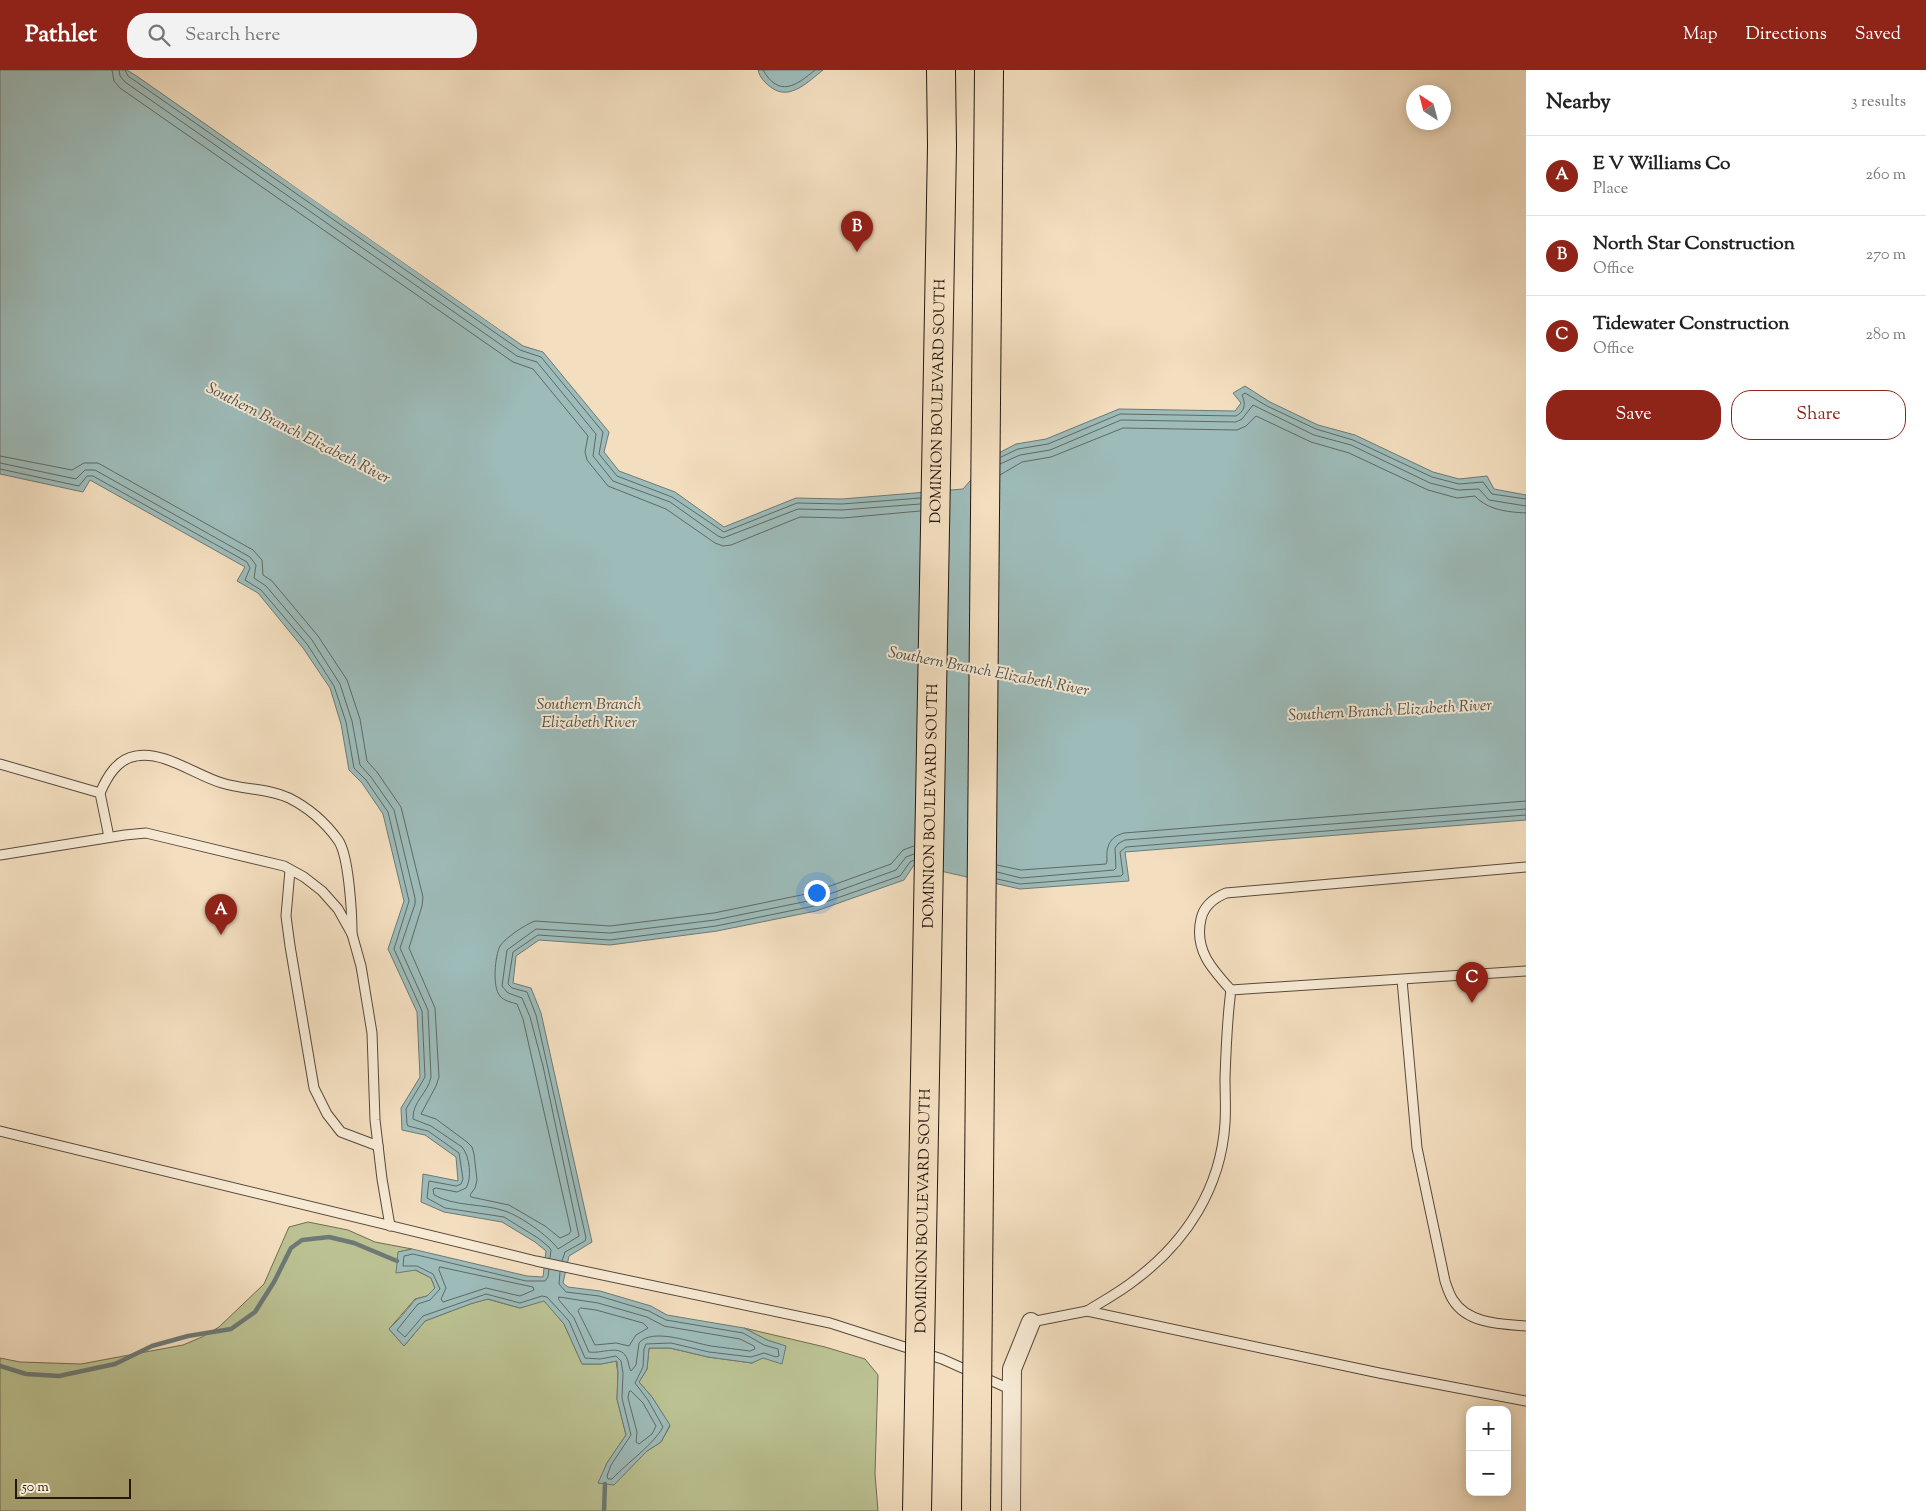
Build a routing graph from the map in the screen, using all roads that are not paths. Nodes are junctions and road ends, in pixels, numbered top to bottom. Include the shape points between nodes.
1 (941, 70) edge
2 (989, 70) edge
3 (0, 764) edge
4 (100, 793) junction
5 (109, 837) junction
6 (0, 855) edge
7 (1526, 868) edge
8 (290, 870) junction
9 (352, 934) junction
10 (1526, 971) edge
11 (1402, 980) junction
12 (1231, 990) junction
13 (0, 1132) edge
14 (378, 1146) junction
15 (390, 1226) junction
16 (1087, 1311) junction
17 (1031, 1322) joint
18 (1526, 1326) edge
19 (1012, 1390) junction
20 (1526, 1401) edge
21 (918, 1511) edge
22 (976, 1511) edge
23 (1011, 1511) edge

1 - 21 highway, DOMINION BOULEVARD SOUTH, bridge
2 - 22 highway, bridge
3 - 4 lane
4 - 5 lane
4 - 9 lane via 107,777 117,766 136,756 155,757 223,784 256,788 288,798 315,814 340,842 352,904
5 - 6 lane
5 - 8 lane via 146,833
7 - 12 lane via 1226,893 1214,898 1202,913 1198,932 1201,948 1213,970
8 - 9 lane via 322,891 338,909
8 - 14 lane via 287,923 314,1088 327,1114 341,1132
9 - 14 lane via 372,1033
10 - 11 lane
11 - 12 lane
11 - 18 lane via 1417,1148 1445,1281 1453,1300 1464,1312 1480,1320
12 - 16 lane via 1225,1124 1218,1164 1208,1193 1192,1223 1154,1265
13 - 15 lane
14 - 15 lane
15 - 19 lane via 536,1261 830,1323 942,1359
16 - 17 lane
16 - 20 lane
17 - 19 street via 1014,1361
19 - 23 street

